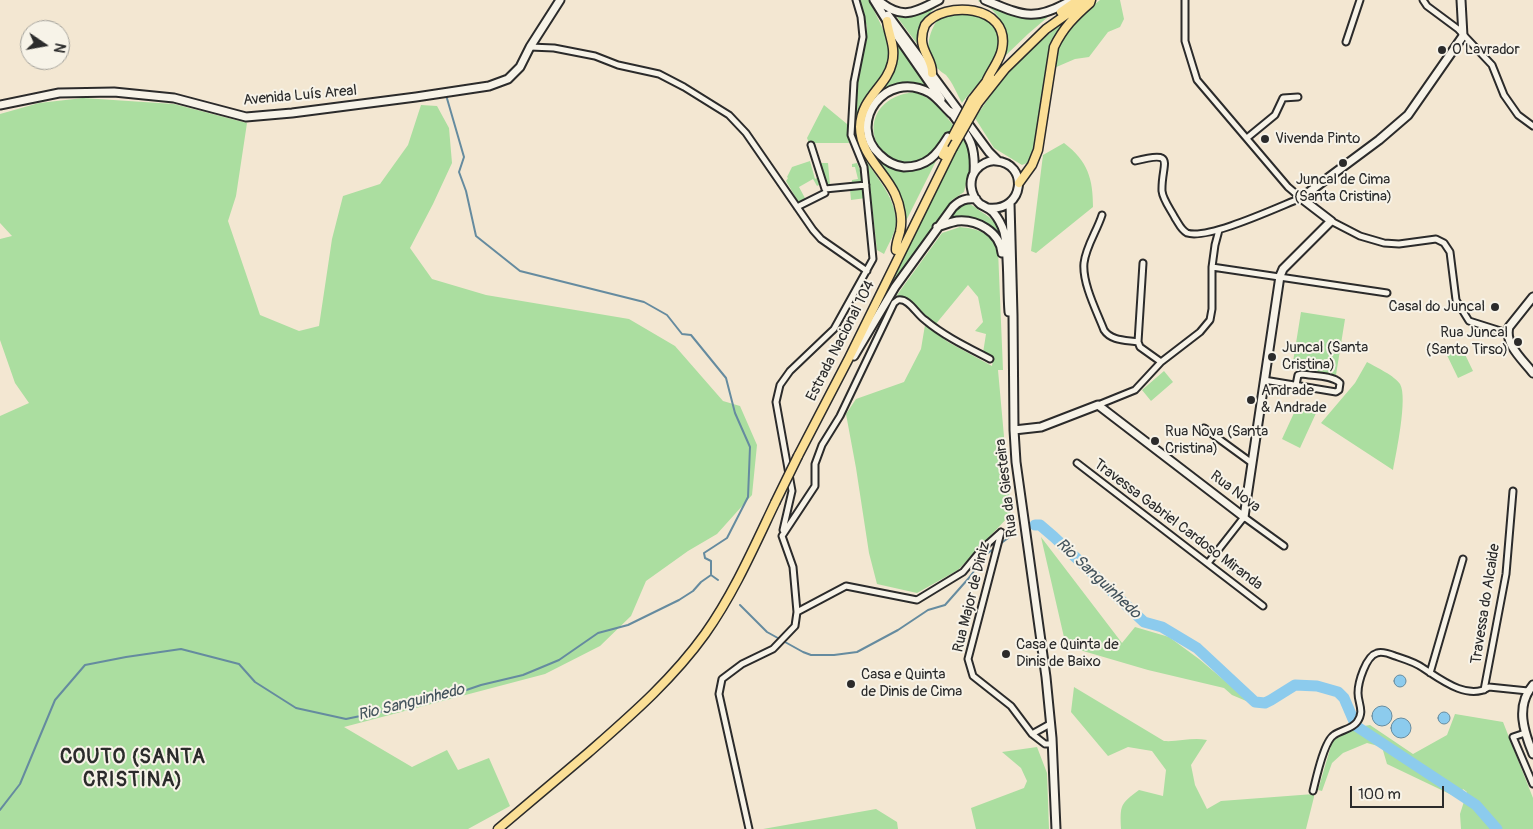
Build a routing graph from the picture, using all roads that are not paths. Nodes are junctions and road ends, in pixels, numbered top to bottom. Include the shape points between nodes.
1 (560, 0) edge
2 (856, 0) edge
3 (874, 0) edge
4 (879, 0) edge
5 (939, 0) edge
6 (985, 0) edge
7 (1072, 0) edge
8 (1078, 0) edge
9 (1089, 0) edge
10 (1185, 0) edge
11 (1360, 0) edge
12 (1423, 0) edge
13 (1462, 0) edge
14 (887, 21) junction
15 (1463, 36) junction
16 (1346, 42) dead end
17 (530, 47) junction
18 (932, 73) junction
19 (987, 80) junction
20 (1298, 97) dead end
21 (975, 102) junction
22 (0, 105) edge
23 (952, 114) junction
24 (1533, 126) edge
25 (952, 136) junction
26 (1247, 138) junction
27 (811, 145) dead end
28 (998, 161) junction
29 (1135, 161) dead end
30 (974, 172) junction
31 (1019, 183) junction
32 (866, 185) junction
33 (825, 191) junction
34 (1300, 198) junction
35 (826, 199) dead end
36 (976, 199) junction
37 (1010, 203) junction
38 (798, 207) junction
39 (988, 208) junction
40 (1102, 215) dead end
41 (1330, 221) junction
42 (937, 228) junction
43 (1219, 230) junction
44 (896, 250) junction
45 (1144, 263) dead end
46 (1212, 267) junction
47 (867, 271) junction
48 (1280, 276) junction
49 (1387, 293) dead end
50 (1533, 296) edge
51 (1008, 303) junction
52 (1507, 333) junction
53 (1138, 342) junction
54 (849, 358) junction
55 (990, 359) dead end
56 (1162, 362) junction
57 (1533, 373) edge
58 (1264, 380) junction
59 (1014, 382) junction
60 (1296, 385) junction
61 (1098, 404) junction
62 (818, 416) junction
63 (1204, 428) dead end
64 (1014, 430) junction
65 (1077, 463) dead end
66 (1252, 463) junction
67 (1513, 491) dead end
68 (1244, 517) junction
69 (782, 536) junction
70 (1284, 546) dead end
71 (1463, 559) dead end
72 (1208, 563) junction
73 (1263, 606) dead end
74 (797, 612) junction
75 (1430, 673) junction
76 (1530, 688) edge
77 (1484, 690) junction
78 (1050, 724) junction
79 (1525, 733) junction
80 (1032, 734) junction
81 (1052, 744) junction
82 (1533, 754) edge
83 (1533, 784) edge
84 (1313, 792) dead end
85 (498, 829) edge
86 (749, 829) edge
87 (1056, 829) edge

1 - 17 main road, Avenida Luís Areal
2 - 32 street via 862,17 863,37 854,82 851,135 864,167
3 - 14 main road
4 - 5 main road via 896,12 906,14
4 - 18 main road
6 - 7 main road via 1034,15 1046,13
8 - 19 main road, Estrada Nacional 104 via 1042,26
9 - 21 main road, Estrada Nacional 104 via 1046,29
9 - 31 main road via 1090,3 1070,20 1054,47 1036,158
10 - 26 street via 1185,41 1197,80
11 - 16 street
12 - 15 street
13 - 15 main road
14 - 23 main road
14 - 44 main road via 894,52 892,64 869,98 860,128 866,151 895,194 901,216
15 - 24 street via 1492,66 1504,95 1518,115
15 - 34 main road via 1408,115
17 - 22 main road, Avenida Luís Areal via 520,67 508,79 489,86 292,113 246,117 174,98 114,92 59,92
17 - 38 street via 594,56 659,74 684,87 730,116 746,133
18 - 19 main road via 923,50 925,25 943,7 966,2 979,5 990,13 1003,35 999,59
18 - 28 main road
19 - 21 main road, Estrada Nacional 104
20 - 26 street via 1282,98 1275,115
21 - 25 main road, Estrada Nacional 104, bridge
21 - 54 main road, Estrada Nacional 104, bridge
23 - 25 main road via 933,95 914,87 903,87 888,91 873,106 868,133 873,148 885,160 899,166 914,167 930,160
23 - 30 main road via 972,144
25 - 44 main road, Estrada Nacional 104
26 - 34 street
27 - 33 street
28 - 30 main road via 984,163
28 - 31 main road via 1010,166
29 - 43 street via 1155,156 1163,160 1162,191 1182,230 1194,234
30 - 36 main road via 971,186
31 - 37 main road
32 - 33 street
32 - 47 street via 874,252
33 - 35 street
33 - 38 street
34 - 41 main road
34 - 43 street
36 - 39 main road
36 - 42 main road via 960,200
37 - 39 main road
37 - 59 main road
38 - 47 street via 821,239
39 - 51 main road via 1003,231
40 - 53 street via 1087,250 1084,264 1086,282 1108,336
41 - 48 main road
41 - 52 street via 1360,236 1384,243 1436,239 1444,242 1450,252 1456,300 1469,321
42 - 51 main road via 956,221 976,222 995,235 1001,246 1004,292
42 - 54 main road
43 - 46 street
44 - 62 main road, Estrada Nacional 104
45 - 53 street
46 - 48 street
46 - 56 street via 1210,320
47 - 69 street via 834,329 790,371 780,385 776,402 792,492
48 - 49 street
48 - 58 main road
50 - 52 main road
51 - 59 main road
52 - 57 main road via 1511,344
53 - 56 street via 1140,347
54 - 62 main road, Estrada Nacional 104
55 - 69 street via 956,342 924,320 907,302 898,300 894,303 840,416 822,445 815,464 814,486
56 - 61 street via 1135,390
58 - 60 street
58 - 66 main road
59 - 64 main road, Rua da Giesteira
60 - 60 street via 1336,392 1340,383 1302,374 1298,376
61 - 64 main road via 1041,427
61 - 68 main road, Rua Nova
62 - 85 main road, bridge via 743,569 721,609 687,657 633,714
63 - 66 street
64 - 78 main road, Rua da Giesteira
65 - 72 street, Travessa Gabriel Cardoso Miranda
66 - 68 main road
67 - 77 street, Travessa do Alcaide via 1506,574
68 - 70 street, Rua Nova
68 - 72 street
69 - 74 street via 793,567
71 - 75 street
72 - 73 street, Travessa Gabriel Cardoso Miranda
74 - 80 street, Rua Major de Diniz via 846,586 917,600 963,572 1001,532 968,659 973,676 1012,706
74 - 86 street via 795,626 779,643 722,679 718,694
75 - 77 street via 1474,693
75 - 84 street via 1390,654 1373,654 1365,664 1358,692 1362,712 1357,722 1333,736 1327,745
76 - 77 street via 1489,687
76 - 79 main road via 1523,708
78 - 80 street
78 - 81 main road, Rua da Giesteira
79 - 82 main road
79 - 83 street via 1514,737
80 - 81 street, Rua Major de Diniz via 1045,744
81 - 87 main road, Rua da Giesteira

